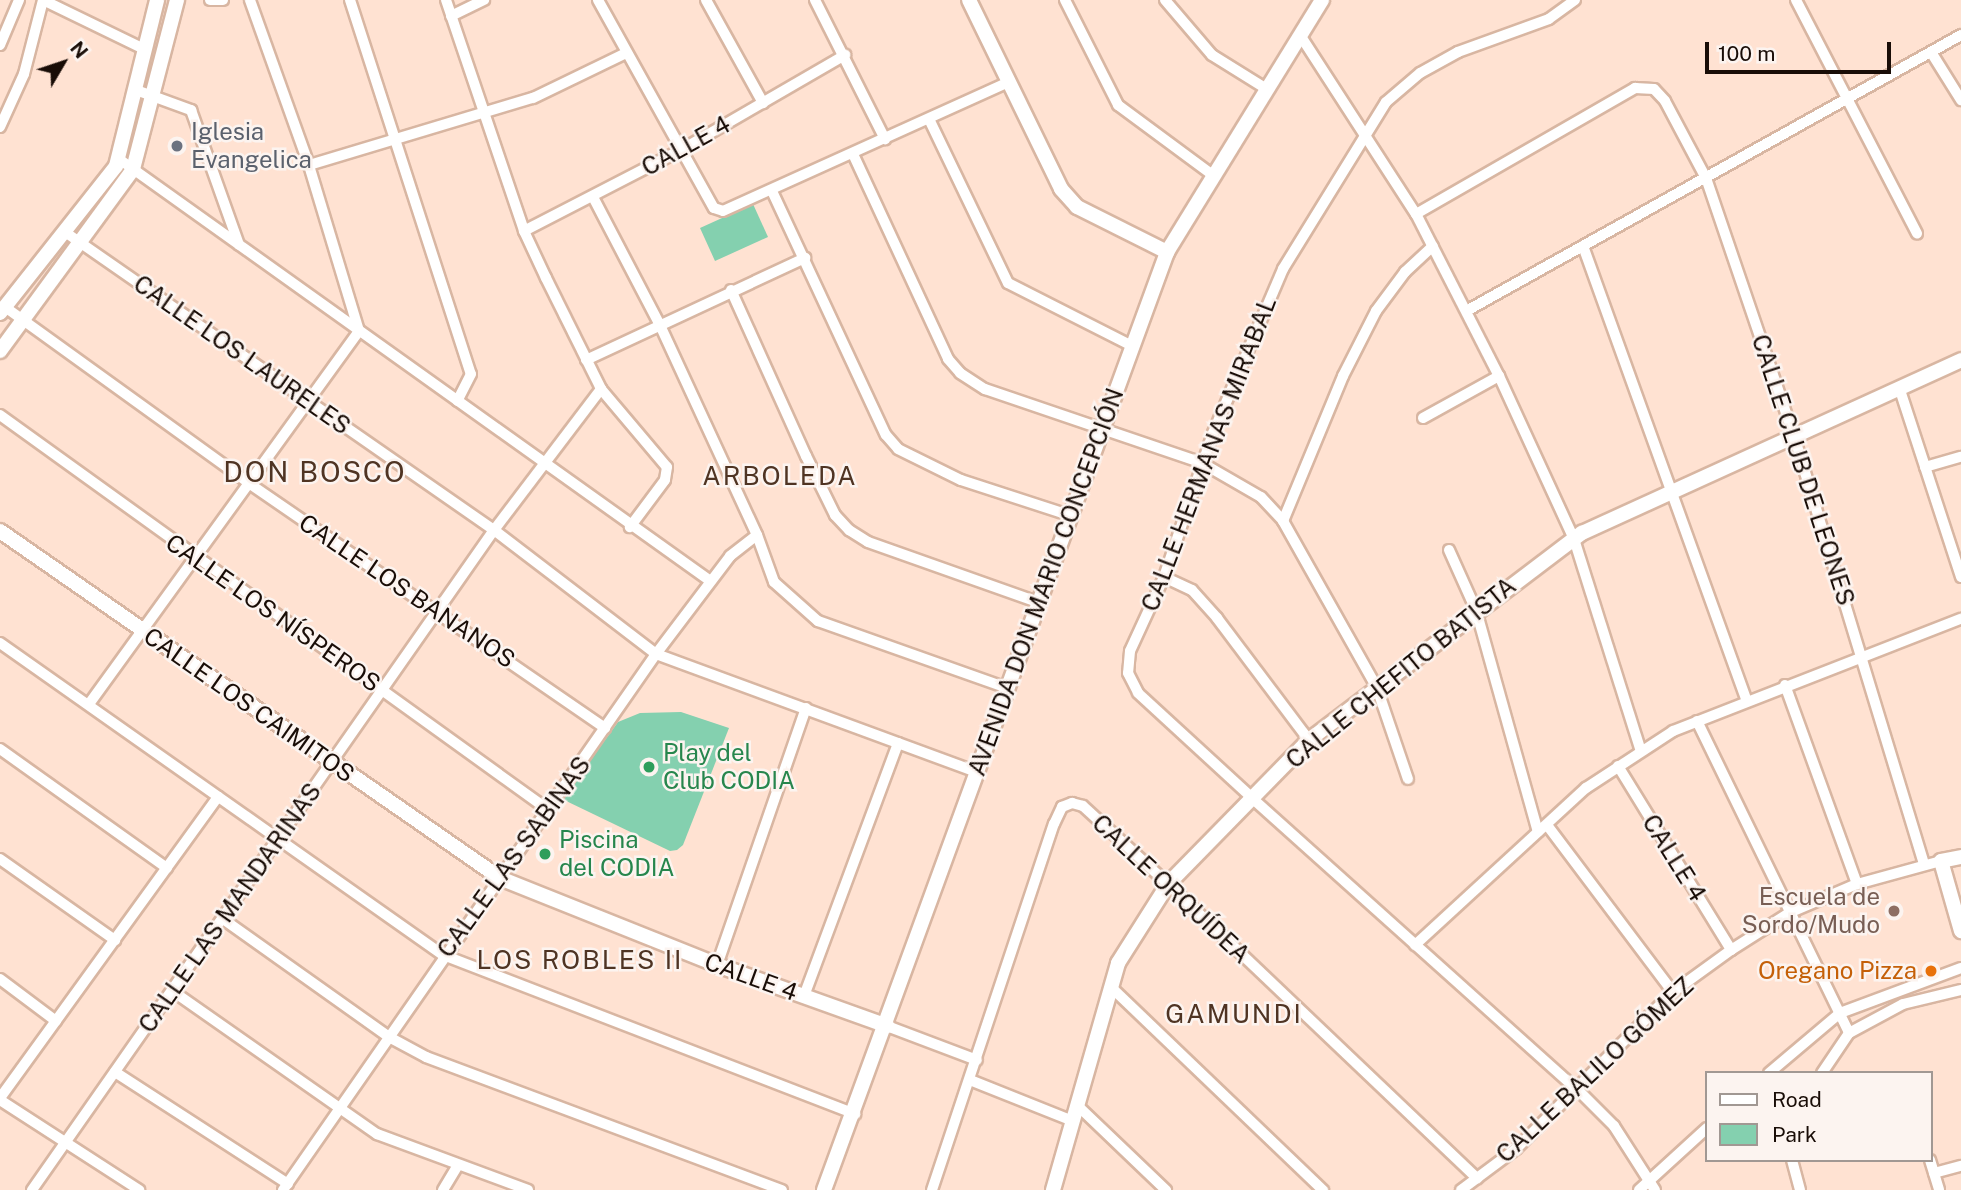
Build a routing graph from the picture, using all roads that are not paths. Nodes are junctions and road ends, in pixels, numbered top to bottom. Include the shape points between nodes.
1 (19, 0) edge
2 (43, 0) edge
3 (157, 0) edge
4 (177, 0) edge
5 (211, 0) edge
6 (223, 0) edge
7 (250, 0) edge
8 (350, 0) edge
9 (446, 0) edge
10 (484, 0) edge
11 (598, 0) edge
12 (706, 0) edge
13 (815, 0) edge
14 (969, 0) edge
15 (1065, 0) edge
16 (1165, 0) edge
17 (1322, 0) edge
18 (1575, 0) edge
19 (1796, 0) edge
20 (451, 16) junction
21 (1300, 35) junction
22 (1961, 35) edge
23 (0, 45) edge
24 (146, 50) junction
25 (1931, 52) junction
26 (626, 53) junction
27 (845, 55) junction
28 (1006, 83) junction
29 (1265, 88) junction
30 (136, 90) junction
31 (154, 95) junction
32 (1848, 100) junction
33 (1961, 100) edge
34 (762, 103) junction
35 (486, 113) junction
36 (929, 120) junction
37 (0, 127) edge
38 (397, 136) junction
39 (1367, 136) junction
40 (885, 139) junction
41 (681, 150) junction
42 (853, 154) junction
43 (118, 159) junction
44 (309, 165) junction
45 (133, 169) junction
46 (1214, 176) junction
47 (1706, 178) junction
48 (772, 191) junction
49 (593, 197) junction
50 (1416, 214) junction
51 (65, 232) junction
52 (524, 232) junction
53 (1917, 233) dead end
54 (80, 243) junction
55 (1433, 246) junction
56 (1583, 246) junction
57 (240, 247) junction
58 (1167, 251) junction
59 (804, 258) junction
60 (731, 290) junction
61 (2, 310) edge
62 (1468, 310) junction
63 (22, 321) junction
64 (659, 323) junction
65 (359, 331) junction
66 (1132, 346) junction
67 (0, 351) edge
68 (586, 360) junction
69 (1961, 360) edge
70 (1499, 376) junction
71 (1899, 387) junction
72 (601, 389) junction
73 (309, 401) junction
74 (457, 401) junction
75 (0, 415) edge
76 (1423, 418) dead end
77 (1102, 430) junction
78 (1794, 436) junction
79 (1961, 457) edge
80 (1202, 463) junction
81 (541, 464) junction
82 (1925, 467) junction
83 (250, 484) junction
84 (1669, 493) junction
85 (1069, 515) junction
86 (1283, 521) junction
87 (630, 527) junction
88 (494, 530) junction
89 (0, 531) edge
90 (757, 535) junction
91 (1574, 539) junction
92 (1449, 550) dead end
93 (195, 559) junction
94 (1164, 577) junction
95 (1961, 577) edge
96 (709, 580) junction
97 (1037, 602) junction
98 (438, 610) junction
99 (1476, 610) junction
100 (1961, 619) edge
101 (142, 630) junction
102 (0, 643) edge
103 (656, 654) junction
104 (1863, 657) junction
105 (1785, 685) junction
106 (1007, 688) junction
107 (1377, 688) junction
108 (382, 690) junction
109 (1747, 701) junction
110 (89, 704) junction
111 (806, 708) junction
112 (1697, 721) junction
113 (605, 728) junction
114 (1309, 740) junction
115 (898, 743) junction
116 (0, 749) edge
117 (1641, 751) junction
118 (331, 763) junction
119 (1618, 766) junction
120 (976, 772) junction
121 (1408, 779) dead end
122 (218, 797) junction
123 (1252, 798) junction
124 (547, 809) junction
125 (1543, 828) junction
126 (278, 839) junction
127 (1961, 857) edge
128 (0, 859) edge
129 (1941, 861) junction
130 (1924, 864) junction
131 (167, 868) junction
132 (500, 878) junction
133 (1168, 884) junction
134 (1857, 884) junction
135 (1789, 913) junction
136 (223, 919) junction
137 (1961, 931) edge
138 (114, 940) junction
139 (1415, 945) junction
140 (1731, 950) junction
141 (443, 955) junction
142 (717, 965) junction
143 (1961, 968) edge
144 (0, 979) edge
145 (1111, 987) junction
146 (1961, 990) edge
147 (174, 992) junction
148 (1673, 992) junction
149 (804, 996) junction
150 (1840, 1013) junction
151 (56, 1021) junction
152 (887, 1026) junction
153 (1849, 1033) junction
154 (389, 1037) junction
155 (977, 1060) junction
156 (1771, 1071) edge
157 (1823, 1071) edge
158 (115, 1072) junction
159 (970, 1080) junction
160 (1578, 1090) junction
161 (0, 1099) edge
162 (1077, 1106) junction
163 (338, 1110) junction
164 (855, 1114) junction
165 (1073, 1121) junction
166 (1706, 1129) edge
167 (65, 1142) junction
168 (1793, 1162) edge
169 (1931, 1162) edge
170 (458, 1165) junction
171 (1961, 1166) edge
172 (1934, 1173) junction
173 (1478, 1178) junction
174 (1652, 1186) edge
175 (286, 1187) edge
176 (32, 1190) edge
177 (139, 1190) edge
178 (443, 1190) edge
179 (528, 1190) edge
180 (782, 1190) edge
181 (824, 1190) edge
182 (932, 1190) edge
183 (1053, 1190) edge
184 (1167, 1190) edge
185 (1323, 1190) edge
186 (1461, 1190) edge
187 (1639, 1190) edge
188 (1800, 1190) edge
189 (1939, 1190) edge

1 - 23 street
2 - 24 street
2 - 37 street via 24,74
3 - 24 street
4 - 31 street
5 - 6 street
7 - 44 street
8 - 38 street
9 - 20 street
10 - 20 street
11 - 26 street
12 - 34 street
13 - 27 street
14 - 28 street
15 - 46 street via 1118,105
16 - 29 street via 1212,55
17 - 21 street, AVENIDA DON MARIO CONCEPCIÓN
18 - 39 street, CALLE HERMANAS MIRABAL via 1549,19 1500,33 1420,73 1386,102
19 - 32 street
20 - 35 street
21 - 29 street, AVENIDA DON MARIO CONCEPCIÓN
21 - 39 street
22 - 25 street
24 - 30 street
25 - 32 street
25 - 33 street
26 - 35 street via 533,98
26 - 41 street
27 - 34 street, CALLE 4
27 - 40 street
28 - 36 street
28 - 58 street via 1048,169 1077,207
29 - 46 street, AVENIDA DON MARIO CONCEPCIÓN
30 - 31 street
30 - 43 street
31 - 45 street
31 - 57 street via 191,110
32 - 47 street
32 - 53 street
34 - 41 street, CALLE 4
35 - 38 street
35 - 52 street
36 - 40 street
36 - 66 street via 1009,283
38 - 44 street
38 - 74 street via 471,374
39 - 50 street
39 - 80 street, CALLE HERMANAS MIRABAL via 1283,269
40 - 42 street
41 - 48 street via 714,208 723,211
41 - 49 street, CALLE 4
42 - 48 street
42 - 77 street via 948,359 960,373 985,389
43 - 45 street
43 - 51 street
44 - 65 street
45 - 54 street
45 - 57 street
46 - 58 street, AVENIDA DON MARIO CONCEPCIÓN
47 - 50 street, CALLE CLUB DE LEONES via 1654,89 1635,88
47 - 56 street
47 - 78 street, CALLE CLUB DE LEONES
48 - 59 street
49 - 52 street, CALLE 4
49 - 64 street
50 - 55 street
51 - 54 street, CALLE LOS LAURELES
51 - 61 street
52 - 68 street
54 - 63 street
54 - 73 street, CALLE LOS LAURELES
55 - 62 street
55 - 86 street via 1405,272 1376,311 1343,376
56 - 62 street
56 - 84 street
57 - 65 street
58 - 66 street, AVENIDA DON MARIO CONCEPCIÓN
59 - 60 street
59 - 85 street via 886,435 898,449 961,480
60 - 64 street
60 - 97 street via 811,468 835,515 849,530 868,542
61 - 63 street, CALLE LOS BANANOS
62 - 70 street
63 - 67 street
63 - 83 street, CALLE LOS BANANOS
64 - 68 street
64 - 90 street
65 - 73 street
65 - 74 street
66 - 77 street, AVENIDA DON MARIO CONCEPCIÓN
68 - 72 street
69 - 71 street, CALLE CHEFITO BATISTA
70 - 76 street
70 - 91 street
71 - 78 street, CALLE CHEFITO BATISTA
71 - 82 street
72 - 81 street, CALLE LAS MANDARINAS
72 - 87 street via 667,467 665,480
73 - 83 street
73 - 88 street, CALLE LOS LAURELES
74 - 81 street
75 - 93 street, CALLE LOS NÍSPEROS
77 - 80 street
77 - 85 street, AVENIDA DON MARIO CONCEPCIÓN
78 - 84 street, CALLE CHEFITO BATISTA
78 - 104 street, CALLE CLUB DE LEONES
79 - 82 street
80 - 86 street via 1261,497
80 - 94 street, CALLE HERMANAS MIRABAL
81 - 87 street
81 - 88 street, CALLE LAS MANDARINAS
82 - 95 street
83 - 93 street
83 - 98 street, CALLE LOS BANANOS
84 - 91 street, CALLE CHEFITO BATISTA
84 - 109 street
85 - 97 street, AVENIDA DON MARIO CONCEPCIÓN
86 - 107 street
87 - 96 street
88 - 98 street, CALLE LAS MANDARINAS
88 - 103 street, CALLE LOS LAURELES
89 - 101 street, CALLE LOS CAIMITOS
90 - 96 street, CALLE LAS SABINAS
90 - 106 street via 774,582 818,621
91 - 99 street, CALLE CHEFITO BATISTA
91 - 117 street
92 - 99 street
93 - 101 street
93 - 108 street, CALLE LOS NÍSPEROS
94 - 114 street via 1192,590 1217,618
94 - 123 street, CALLE HERMANAS MIRABAL via 1130,651 1128,673 1138,693
96 - 103 street, CALLE LAS SABINAS
97 - 106 street, AVENIDA DON MARIO CONCEPCIÓN
98 - 108 street, CALLE LAS MANDARINAS
98 - 113 street, CALLE LOS BANANOS
99 - 107 street, CALLE CHEFITO BATISTA
99 - 125 street
100 - 104 street
101 - 110 street
101 - 118 street, CALLE LOS CAIMITOS
102 - 110 street
103 - 111 street, CALLE LOS LAURELES
103 - 113 street, CALLE LAS SABINAS
104 - 105 street
104 - 130 street, CALLE CLUB DE LEONES
105 - 109 street
105 - 134 street
106 - 120 street, AVENIDA DON MARIO CONCEPCIÓN
107 - 114 street, CALLE CHEFITO BATISTA
107 - 121 street
108 - 118 street, CALLE LAS MANDARINAS
108 - 124 street, CALLE LOS NÍSPEROS
109 - 112 street
110 - 122 street
111 - 115 street, CALLE LOS LAURELES
111 - 142 street
112 - 117 street
112 - 135 street
113 - 124 street, CALLE LAS SABINAS
114 - 123 street, CALLE CHEFITO BATISTA
115 - 120 street, CALLE LOS LAURELES
115 - 149 street
116 - 131 street
117 - 119 street
118 - 126 street, CALLE LAS MANDARINAS
118 - 132 street, CALLE LOS CAIMITOS
119 - 125 street
119 - 140 street, CALLE 4
120 - 152 street, AVENIDA DON MARIO CONCEPCIÓN
122 - 126 street
122 - 131 street
123 - 133 street, CALLE CHEFITO BATISTA
123 - 139 street
124 - 132 street, CALLE LAS SABINAS
125 - 139 street
125 - 148 street
126 - 136 street, CALLE LAS MANDARINAS
126 - 141 street
127 - 129 street, CALLE BALILO GÓMEZ
128 - 138 street
129 - 130 street, CALLE BALILO GÓMEZ
129 - 137 street
130 - 134 street, CALLE BALILO GÓMEZ
131 - 138 street
132 - 141 street, CALLE LAS SABINAS
132 - 142 street, CALLE 4
133 - 145 street, CALLE CHEFITO BATISTA via 1118,963
133 - 155 street, CALLE ORQUÍDEA via 1083,806 1072,803 1062,807
133 - 173 street, CALLE ORQUÍDEA
134 - 135 street, CALLE BALILO GÓMEZ
135 - 140 street, CALLE BALILO GÓMEZ
135 - 150 street
136 - 147 street, CALLE LAS MANDARINAS
136 - 154 street
138 - 151 street
139 - 160 street
140 - 148 street, CALLE BALILO GÓMEZ
141 - 154 street, CALLE LAS SABINAS
141 - 164 street
142 - 149 street, CALLE 4
143 - 150 street
144 - 151 street
145 - 162 street, CALLE CHEFITO BATISTA
145 - 185 street
146 - 153 street via 1903,1004
147 - 158 street, CALLE LAS MANDARINAS
147 - 163 street
148 - 160 street, CALLE BALILO GÓMEZ via 1621,1040
149 - 152 street, CALLE 4
150 - 153 street
150 - 156 street
151 - 161 street
152 - 155 street
152 - 164 street, AVENIDA DON MARIO CONCEPCIÓN
153 - 157 street
154 - 163 street, CALLE LAS SABINAS
154 - 180 street via 426,1057
155 - 159 street, CALLE ORQUÍDEA
158 - 167 street, CALLE LAS MANDARINAS
158 - 175 street
159 - 165 street
159 - 182 street, CALLE ORQUÍDEA
160 - 173 street, CALLE BALILO GÓMEZ
160 - 174 street via 1614,1126
161 - 167 street
162 - 165 street, CALLE CHEFITO BATISTA
162 - 184 street
163 - 170 street via 377,1134
163 - 175 street, CALLE LAS SABINAS
164 - 181 street, AVENIDA DON MARIO CONCEPCIÓN
165 - 183 street, CALLE CHEFITO BATISTA
166 - 174 street
167 - 176 street, CALLE LAS MANDARINAS
167 - 177 street
168 - 188 street
169 - 172 street
170 - 178 street
170 - 179 street
171 - 172 street
172 - 189 street
173 - 186 street, CALLE BALILO GÓMEZ
174 - 187 street

